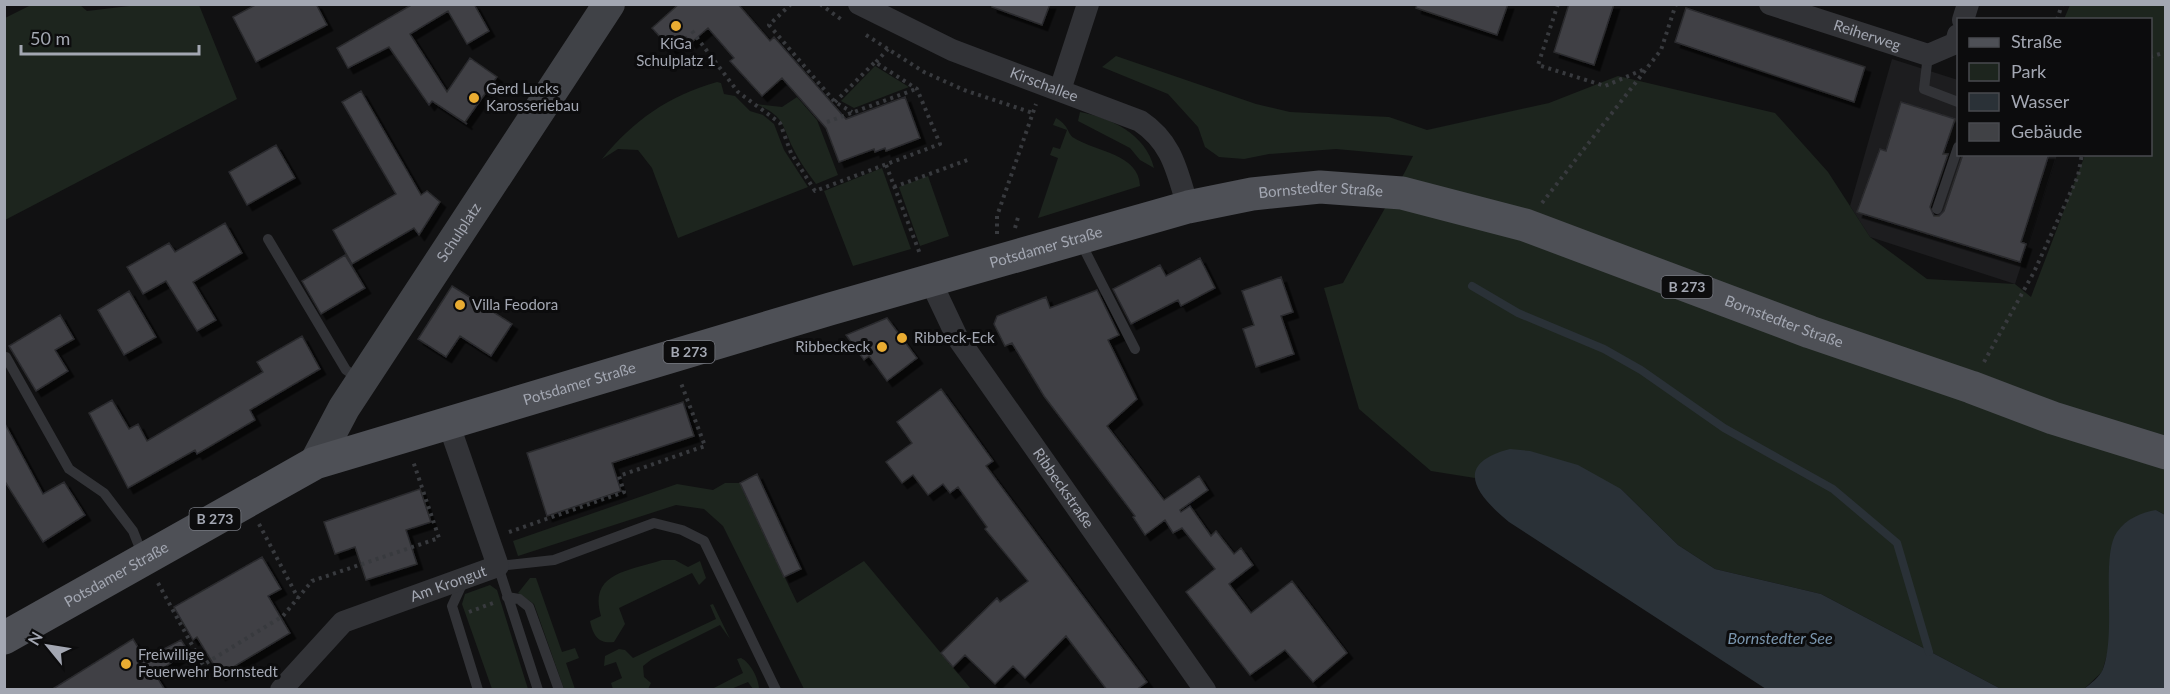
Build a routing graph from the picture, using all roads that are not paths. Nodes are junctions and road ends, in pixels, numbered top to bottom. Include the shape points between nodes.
1 (609, 4) edge
2 (1088, 4) edge
3 (1770, 4) edge
4 (852, 13) edge
5 (1957, 40) edge
6 (1928, 55) junction
7 (1052, 86) junction
8 (1957, 101) edge
9 (1957, 153) edge
10 (1188, 207) junction
11 (1938, 209) dead end
12 (1079, 238) junction
13 (268, 239) dead end
14 (930, 280) junction
15 (1135, 349) dead end
16 (6, 357) dead end
17 (362, 381) junction
18 (449, 425) junction
19 (2166, 453) edge
20 (315, 463) junction
21 (144, 559) junction
22 (498, 566) junction
23 (465, 578) junction
24 (507, 597) junction
25 (4, 638) edge
26 (281, 690) edge
27 (478, 690) edge
28 (538, 690) edge
29 (559, 690) edge
30 (776, 690) edge
31 (1205, 690) edge

1 - 17 street, Schulplatz
2 - 7 street
3 - 6 street, Reiherweg
4 - 7 street, Kirschallee
5 - 6 street
6 - 8 lane via 1924,89
7 - 10 street, Kirschallee via 1114,109 1155,131 1170,152
9 - 11 lane
10 - 12 main road, Potsdamer Straße / B 273
10 - 19 main road, Bornstedter Straße / B 273 via 1252,194 1320,187 1380,190 1474,210 1525,225 2054,418
12 - 14 main road, Potsdamer Straße / B 273
12 - 15 lane
13 - 17 lane via 346,370
14 - 18 main road, Potsdamer Straße / B 273
14 - 31 street, Ribbeckstraße via 957,337
16 - 21 lane via 69,469 104,493 133,531
17 - 20 street, Schulplatz
18 - 20 main road, Potsdamer Straße / B 273
18 - 22 street, Am Krongut
20 - 21 main road, Potsdamer Straße / B 273
21 - 25 main road, Potsdamer Straße / B 273
22 - 23 street, Am Krongut
22 - 24 lane
22 - 30 lane via 554,560 654,523 682,530 704,541
23 - 26 street, Am Krongut via 343,622
23 - 27 lane via 452,606
24 - 28 lane
24 - 29 lane via 519,599 529,607

